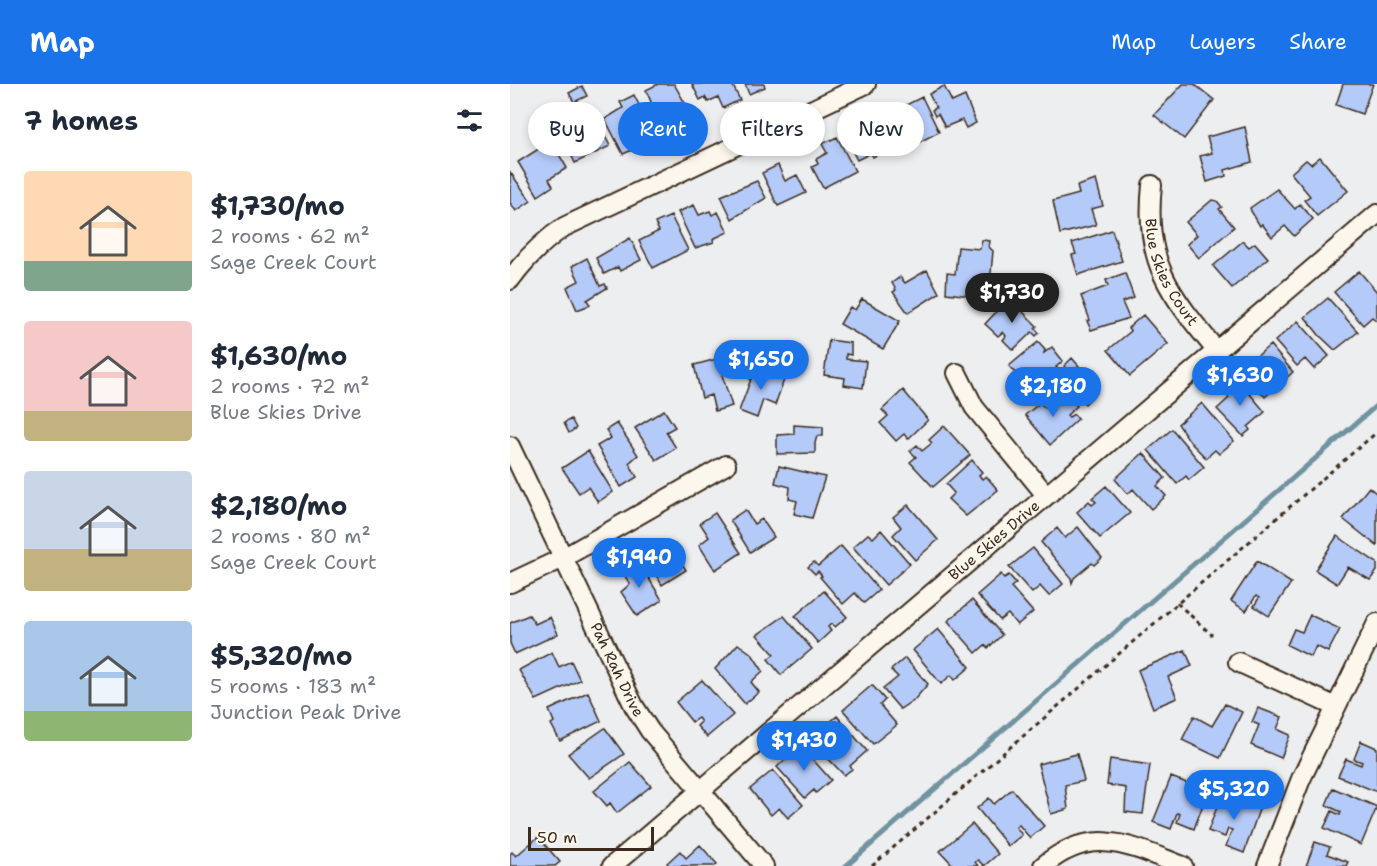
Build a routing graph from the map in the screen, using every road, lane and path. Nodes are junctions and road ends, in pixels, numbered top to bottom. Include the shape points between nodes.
1 (866, 84) edge
2 (1152, 185) dead end
3 (1377, 214) edge
4 (510, 280) edge
5 (1216, 350) junction
6 (957, 373) dead end
7 (1377, 432) edge
8 (510, 446) edge
9 (726, 465) dead end
10 (1046, 495) junction
11 (563, 558) junction
12 (510, 583) edge
13 (1177, 603) junction
14 (1377, 622) edge
15 (1212, 635) dead end
16 (1238, 662) dead end
17 (1334, 706) junction
18 (700, 791) junction
19 (612, 866) edge
20 (764, 866) edge
21 (872, 866) edge
22 (1043, 866) edge
23 (1183, 866) edge
24 (1267, 866) edge

1 - 4 street via 564,227 542,242
2 - 5 street, Blue Skies Court via 1150,233 1155,257 1177,303
3 - 5 street, Blue Skies Drive
5 - 10 street, Blue Skies Drive
6 - 10 street via 974,406
7 - 13 path
8 - 11 street, Pah Rah Drive
9 - 11 street
10 - 18 street, Blue Skies Drive
11 - 12 street
11 - 18 street, Pah Rah Drive via 634,706 650,732
13 - 15 path
13 - 21 path
14 - 17 street
16 - 17 street
17 - 24 street
18 - 19 street, Blue Skies Drive
18 - 20 street, Pah Rah Drive
22 - 23 street via 1069,848 1106,840

